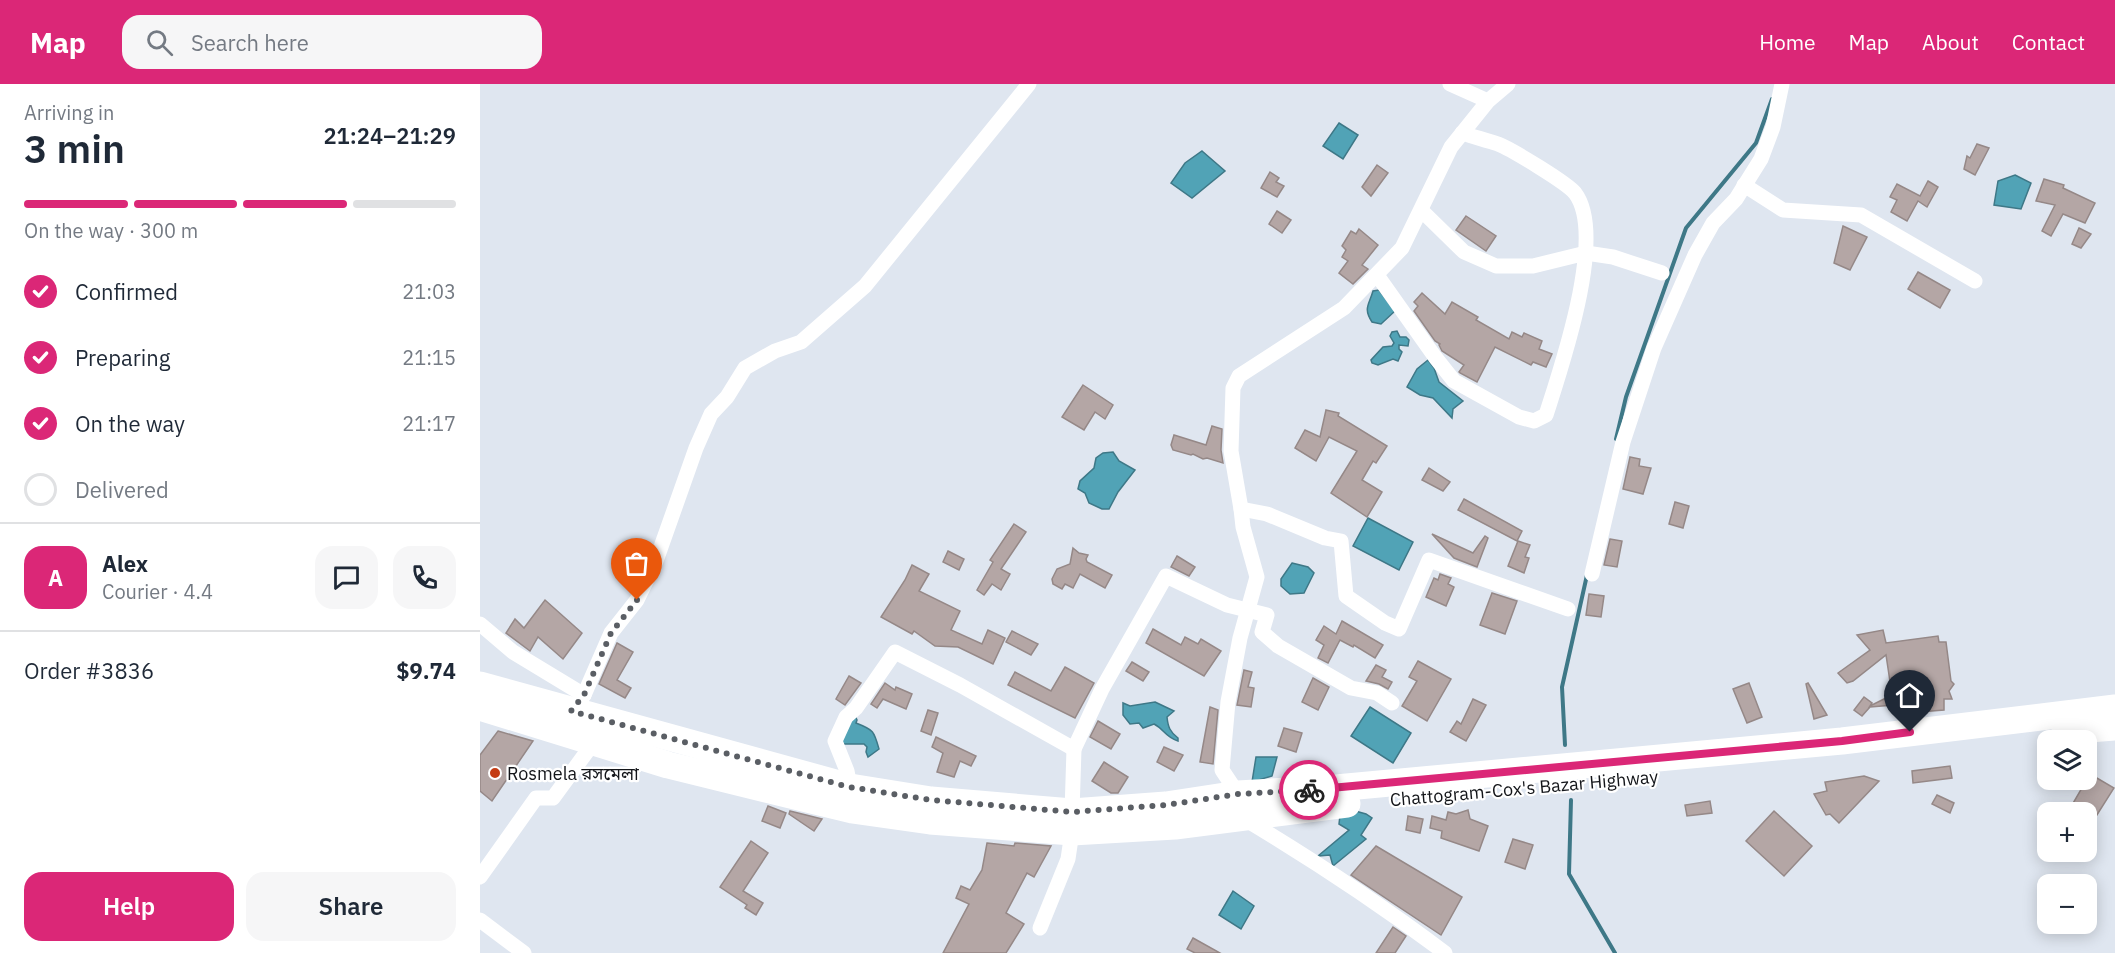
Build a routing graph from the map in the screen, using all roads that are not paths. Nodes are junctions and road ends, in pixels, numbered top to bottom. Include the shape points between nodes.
1 (1029, 84) edge
2 (1450, 84) edge
3 (1508, 84) edge
4 (1782, 84) edge
5 (1488, 101) junction
6 (1462, 133) junction
7 (1744, 185) junction
8 (1421, 210) junction
9 (1586, 253) junction
10 (1662, 273) dead end
11 (1377, 275) junction
12 (1975, 281) dead end
13 (1241, 509) junction
14 (1593, 574) dead end
15 (1568, 609) dead end
16 (1247, 611) junction
17 (480, 624) edge
18 (480, 685) edge
19 (578, 703) junction
20 (1392, 703) dead end
21 (480, 708) edge
22 (2115, 708) edge
23 (2115, 727) edge
24 (594, 742) junction
25 (1074, 749) junction
26 (849, 787) junction
27 (1240, 806) junction
28 (1072, 822) junction
29 (480, 878) edge
30 (480, 920) edge
31 (1040, 928) dead end
32 (524, 953) edge
33 (1445, 953) edge

1 - 19 street via 865,286 801,342 745,368 711,414 656,561 637,600 611,633
2 - 5 street
3 - 5 street
4 - 7 street via 1761,159
5 - 6 street
6 - 8 street
6 - 9 street via 1500,144 1574,192 1582,207
7 - 12 street via 1783,210 1861,215
7 - 14 street via 1713,223 1695,255 1654,348 1623,442
8 - 9 street via 1464,252 1496,266 1533,266
8 - 11 street via 1402,248
9 - 10 street via 1613,257
9 - 11 street via 1563,361 1546,415 1534,422 1454,381
11 - 13 street via 1344,308 1239,376 1233,388 1232,451
13 - 15 street via 1267,514 1341,541 1346,596 1399,629 1429,560
13 - 16 street via 1257,577
16 - 20 street via 1267,615 1262,632 1278,646 1351,688 1377,693
16 - 25 street via 1166,576 1102,689
16 - 27 street via 1228,702 1222,770
17 - 19 street
18 - 19 highway, Chattogram-Cox's Bazar Highway
19 - 26 highway, Chattogram-Cox's Bazar Highway
21 - 24 highway, Chattogram-Cox's Bazar Highway
22 - 27 highway, Chattogram-Cox's Bazar Highway via 1842,741 1336,788
23 - 27 highway, Chattogram-Cox's Bazar Highway via 1841,759 1336,805
24 - 28 highway, Chattogram-Cox's Bazar Highway via 668,765 852,810 930,821
24 - 29 street via 553,798 536,798
25 - 26 street via 895,652 846,717 835,741
25 - 28 street
26 - 28 highway, Chattogram-Cox's Bazar Highway
27 - 28 highway, Chattogram-Cox's Bazar Highway via 1166,805
27 - 33 street via 1287,844
28 - 31 street via 1068,859
30 - 32 street

